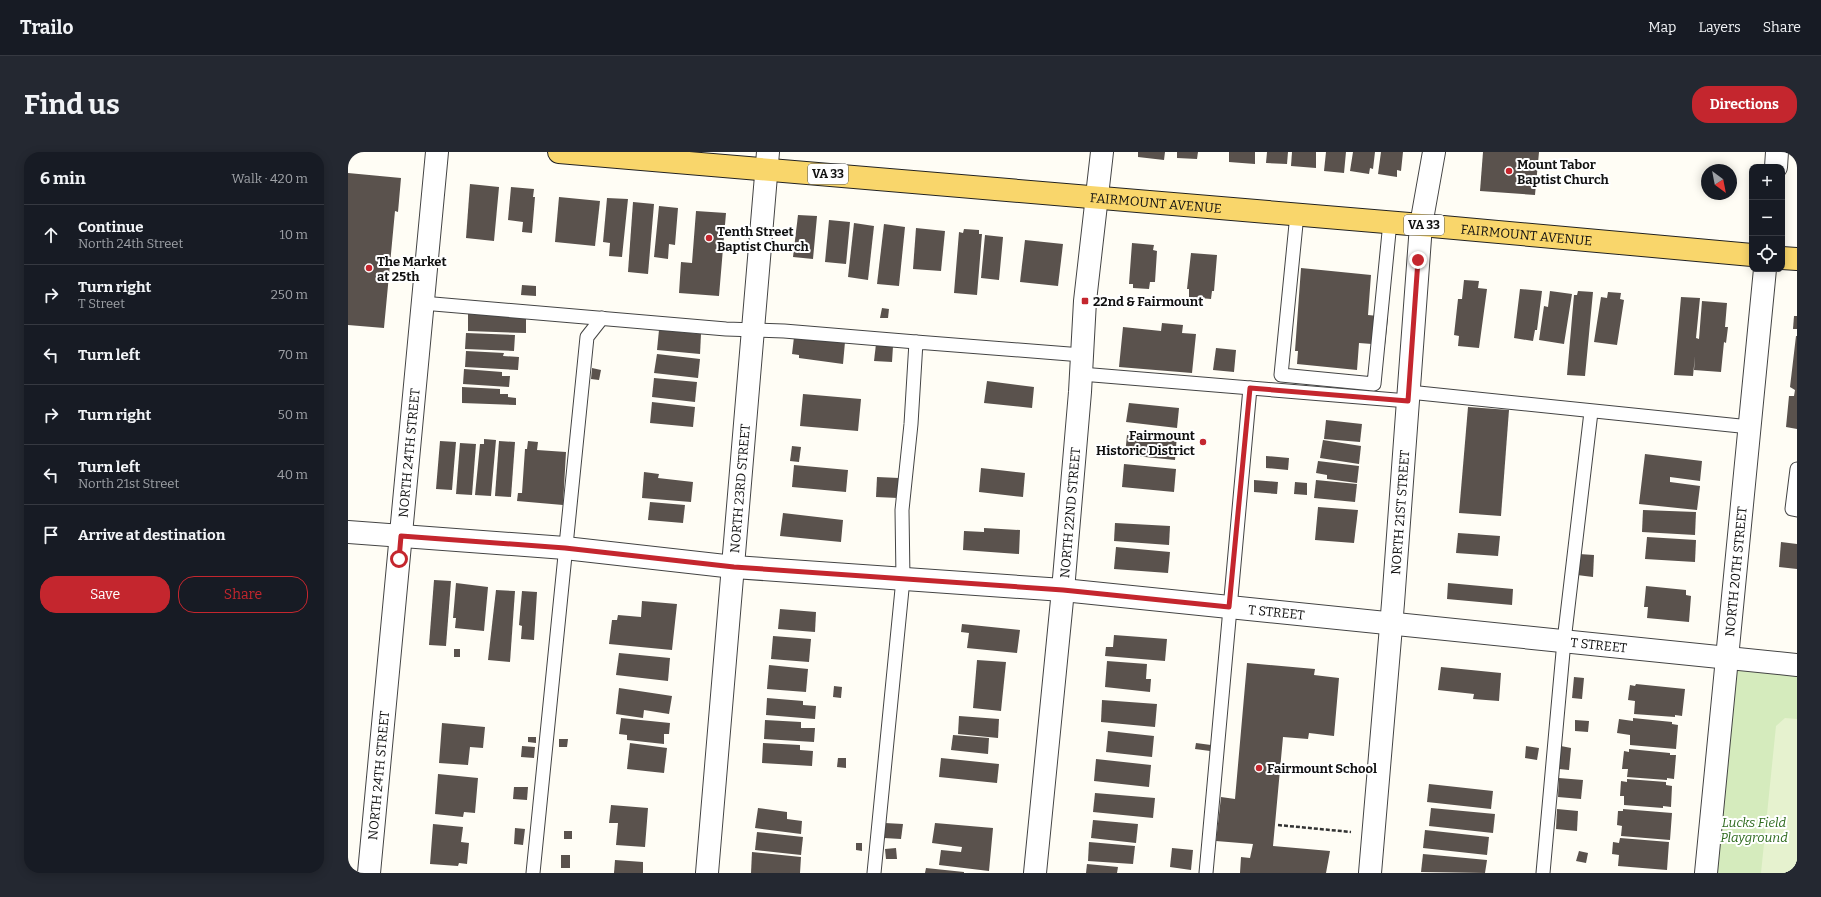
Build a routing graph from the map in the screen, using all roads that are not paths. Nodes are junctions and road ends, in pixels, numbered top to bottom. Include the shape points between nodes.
1 (437, 152) edge
2 (559, 152) edge
3 (1102, 152) edge
4 (1434, 152) edge
5 (1777, 152) edge
6 (603, 154) edge
7 (768, 161) edge
8 (1776, 164) edge
9 (1096, 198) junction
10 (1297, 214) junction
11 (1390, 222) junction
12 (1421, 225) junction
13 (1749, 255) edge
14 (1785, 258) edge
15 (1797, 260) edge
16 (1765, 272) edge
17 (422, 303) junction
18 (602, 318) junction
19 (754, 331) junction
20 (916, 342) junction
21 (1081, 365) junction
22 (1250, 388) junction
23 (1408, 397) junction
24 (1591, 412) junction
25 (1750, 427) junction
26 (1797, 469) edge
27 (1797, 510) edge
28 (348, 532) edge
29 (401, 536) junction
30 (565, 548) junction
31 (734, 567) junction
32 (903, 579) junction
33 (1063, 590) junction
34 (1229, 607) junction
35 (1392, 623) junction
36 (1564, 642) junction
37 (1728, 658) junction
38 (1797, 665) edge
39 (369, 873) edge
40 (533, 873) edge
41 (707, 873) edge
42 (874, 873) edge
43 (1035, 873) edge
44 (1206, 873) edge
45 (1370, 873) edge
46 (1543, 873) edge
47 (1706, 873) edge

1 - 17 street, NORTH 24TH STREET
2 - 6 main road, FAIRMOUNT AVENUE / VA 33
3 - 9 street, NORTH 22ND STREET
4 - 12 street, NORTH 21ST STREET
5 - 8 street
6 - 7 main road, FAIRMOUNT AVENUE / VA 33
7 - 9 main road, FAIRMOUNT AVENUE / VA 33
7 - 19 street, NORTH 23RD STREET
9 - 10 main road, FAIRMOUNT AVENUE / VA 33
9 - 21 street, NORTH 22ND STREET
10 - 11 main road, FAIRMOUNT AVENUE / VA 33
10 - 11 lane via 1281,375 1374,384
11 - 12 main road, FAIRMOUNT AVENUE / VA 33
12 - 13 main road, FAIRMOUNT AVENUE / VA 33
12 - 23 street, NORTH 21ST STREET
14 - 15 main road
16 - 25 street, NORTH 20TH STREET
17 - 18 lane
17 - 29 street, NORTH 24TH STREET
18 - 19 lane
18 - 30 lane via 587,337
19 - 20 lane via 784,331
19 - 31 street, NORTH 23RD STREET
20 - 21 lane
20 - 32 lane via 912,424 902,510
21 - 22 lane
21 - 33 street, NORTH 22ND STREET
22 - 23 lane
22 - 34 lane
23 - 24 lane
23 - 35 street, NORTH 21ST STREET
24 - 25 lane
24 - 36 lane
25 - 37 street, NORTH 20TH STREET
26 - 27 lane via 1792,509
28 - 29 street, T STREET
29 - 30 street, T STREET
29 - 39 street, NORTH 24TH STREET
30 - 31 street, T STREET
30 - 40 lane
31 - 32 street, T STREET
31 - 41 street, NORTH 23RD STREET
32 - 33 street, T STREET
32 - 42 lane
33 - 34 street, T STREET
33 - 43 street, NORTH 22ND STREET
34 - 35 street, T STREET
34 - 44 lane
35 - 36 street, T STREET
35 - 45 street, NORTH 21ST STREET
36 - 37 street, T STREET
36 - 46 lane
37 - 38 street, T STREET
37 - 47 street, NORTH 20TH STREET

